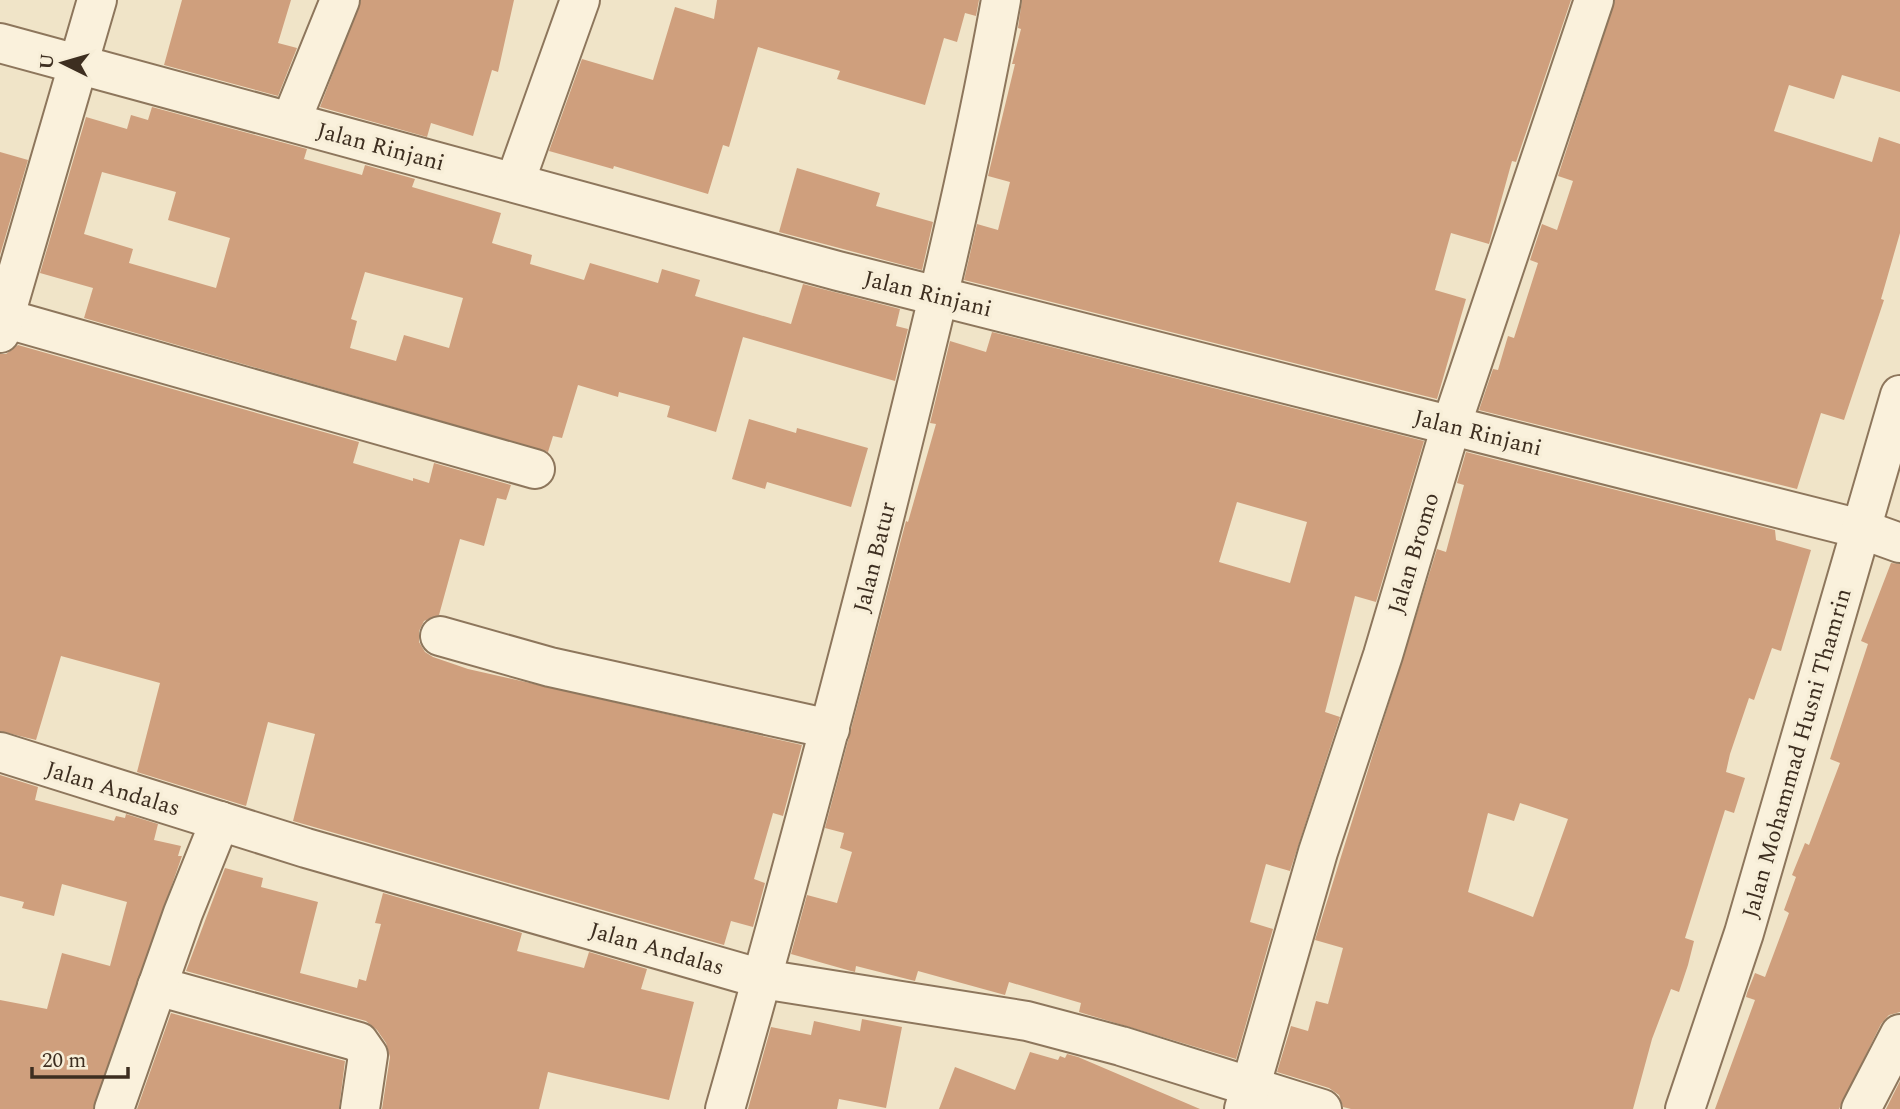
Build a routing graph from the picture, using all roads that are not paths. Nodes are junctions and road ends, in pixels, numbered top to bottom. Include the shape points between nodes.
1 (97, 0) edge
2 (340, 0) edge
3 (580, 0) edge
4 (1001, 0) edge
5 (1594, 0) edge
6 (0, 43) edge
7 (76, 64) junction
8 (291, 121) junction
9 (515, 182) junction
10 (940, 295) junction
11 (2, 323) edge
12 (1900, 395) edge
13 (1451, 426) junction
14 (535, 468) dead end
15 (1861, 529) junction
16 (1900, 543) edge
17 (440, 636) dead end
18 (830, 729) junction
19 (0, 752) edge
20 (220, 821) junction
21 (762, 979) junction
22 (157, 986) junction
23 (1900, 1034) edge
24 (1248, 1097) edge
25 (114, 1109) edge
26 (360, 1109) edge
27 (725, 1109) edge
28 (1322, 1109) edge
29 (1685, 1109) edge
30 (1861, 1109) edge

1 - 7 street
2 - 8 street
3 - 9 street
4 - 10 street, Jalan Batur
5 - 13 street, Jalan Bromo
6 - 7 street, Jalan Rinjani
7 - 8 street, Jalan Rinjani
7 - 11 street
8 - 9 street, Jalan Rinjani
9 - 10 street, Jalan Rinjani
10 - 13 street, Jalan Rinjani
10 - 18 street, Jalan Batur
11 - 14 street
12 - 15 street, Jalan Mohammad Husni Thamrin
13 - 15 street, Jalan Rinjani
13 - 24 street, Jalan Bromo via 1318,852
15 - 16 street, Jalan Rinjani
15 - 29 street, Jalan Mohammad Husni Thamrin via 1744,933
17 - 18 street via 550,667
18 - 21 street, Jalan Batur
19 - 20 street, Jalan Andalas
20 - 21 street, Jalan Andalas
20 - 22 street
21 - 24 street, Jalan Andalas via 1027,1021
21 - 27 street, Jalan Batur
22 - 25 street
22 - 26 street via 359,1042 368,1055
23 - 30 street
24 - 28 street, Jalan Andalas

